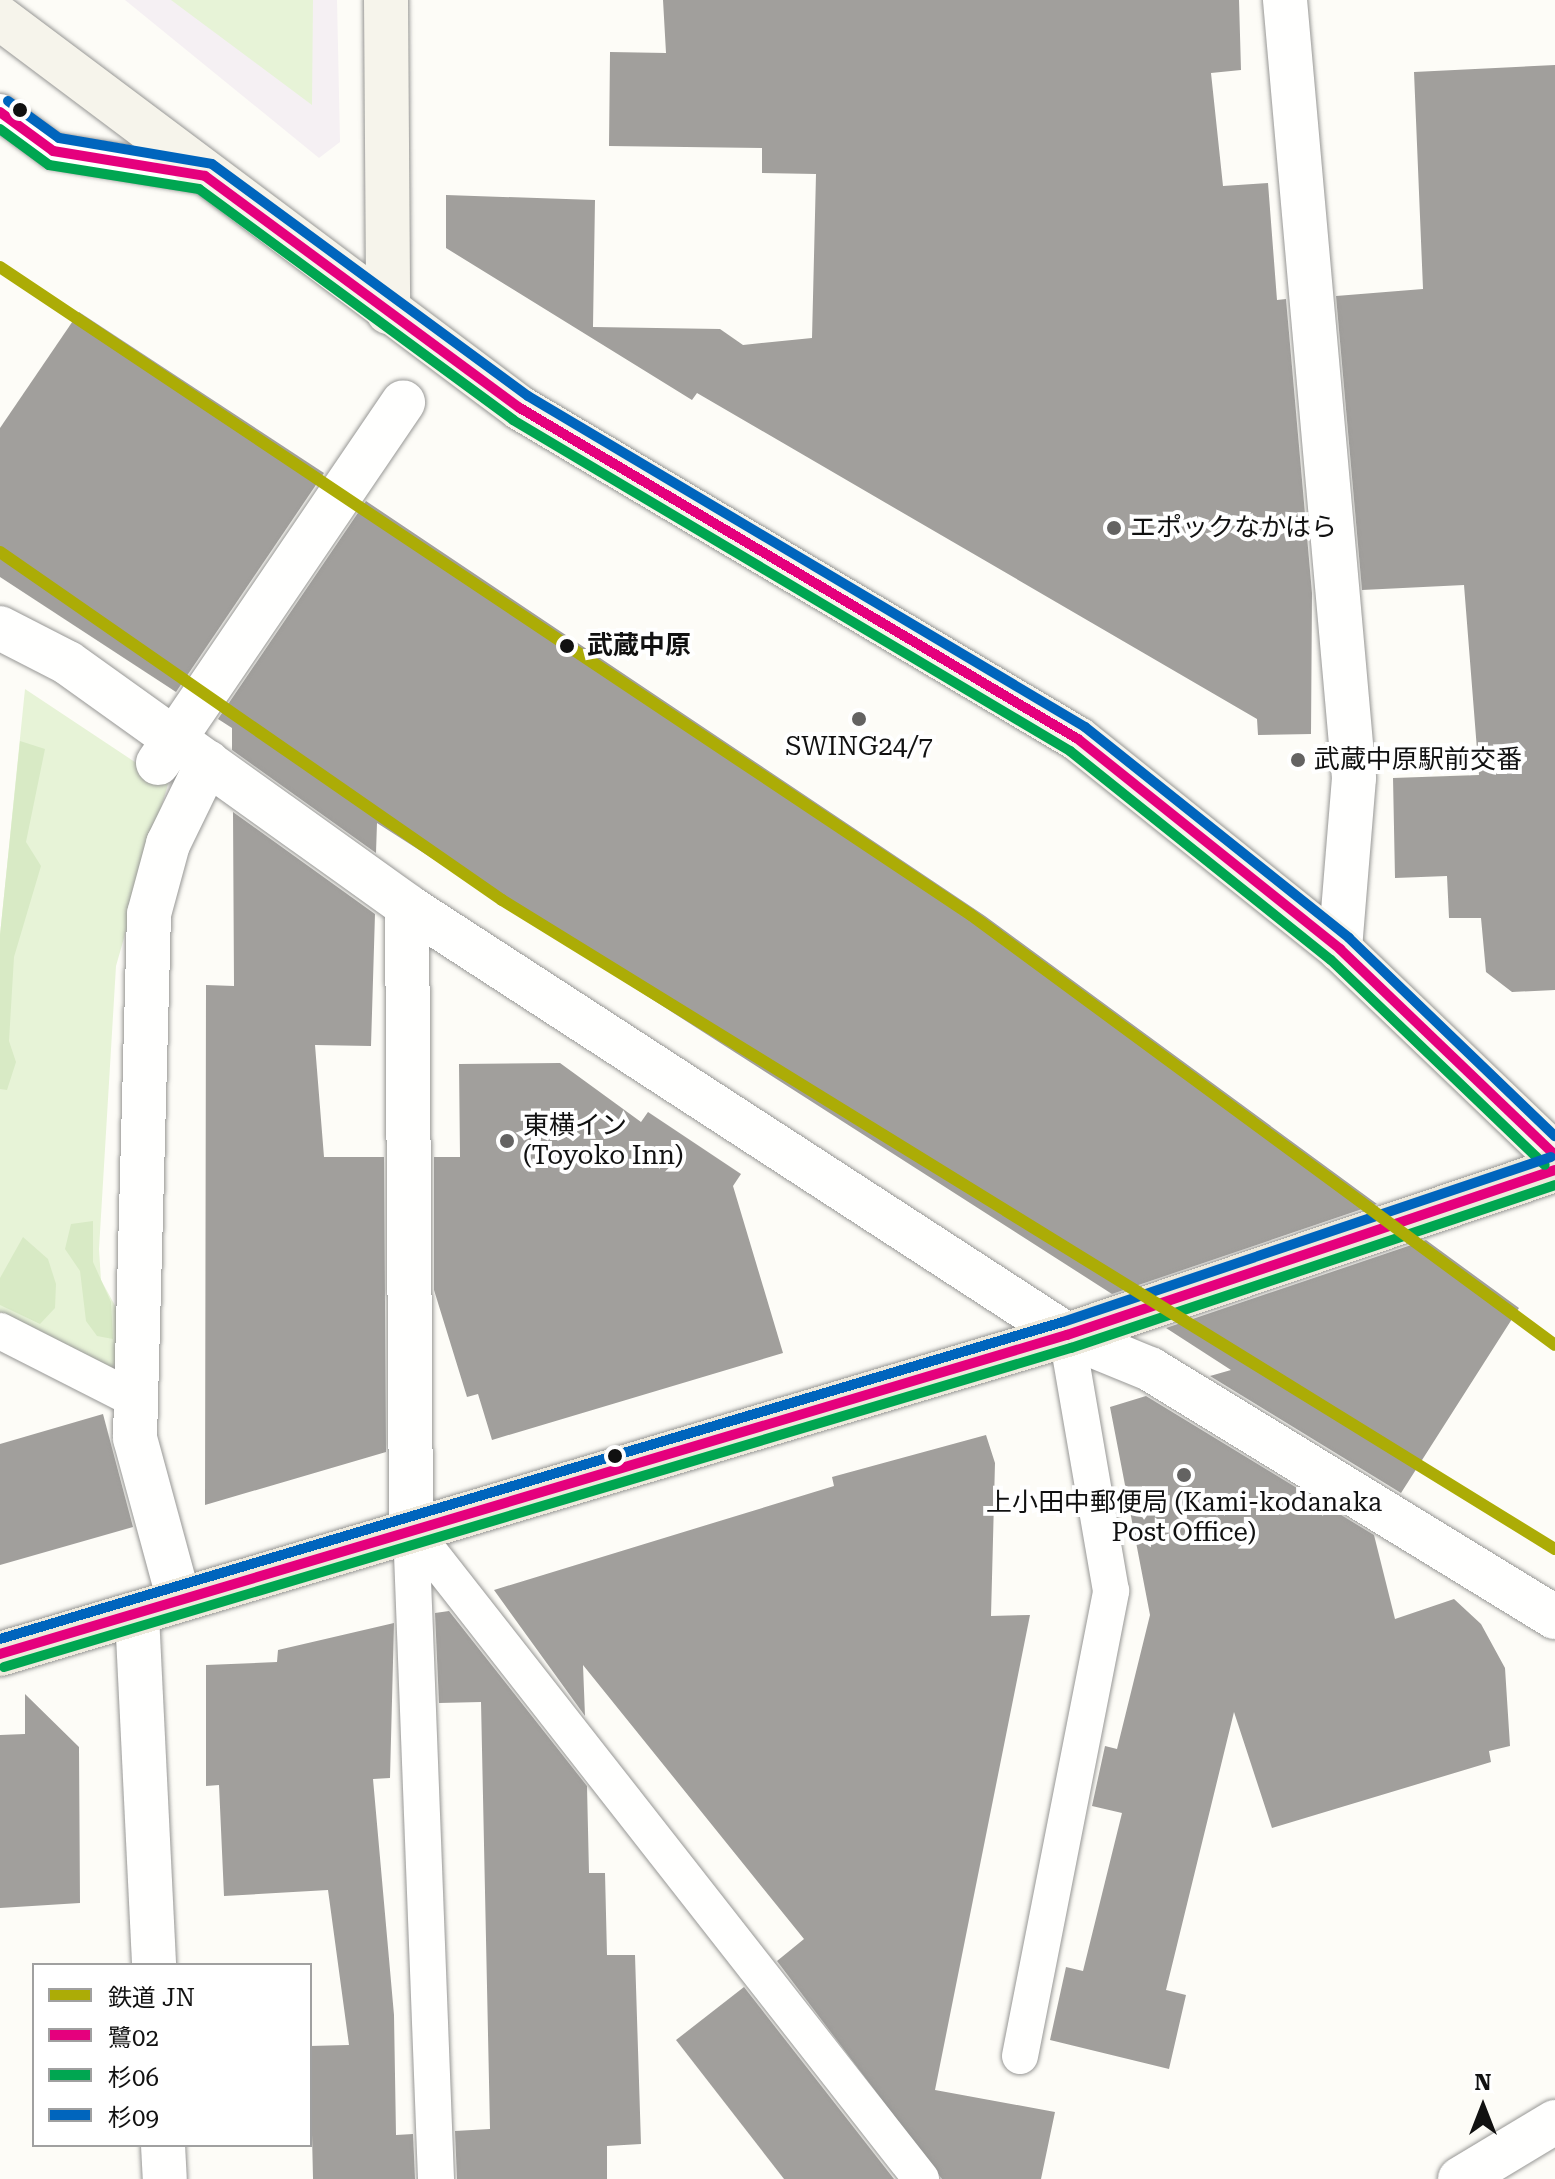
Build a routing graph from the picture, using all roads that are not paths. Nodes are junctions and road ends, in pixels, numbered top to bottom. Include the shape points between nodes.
1 (386, 0) edge
2 (1285, 0) edge
3 (0, 18) edge
4 (0, 112) edge
5 (205, 176) junction
6 (388, 312) junction
7 (403, 402) dead end
8 (0, 628) edge
9 (181, 755) junction
10 (407, 906) junction
11 (1340, 949) junction
12 (1555, 1155) edge
13 (1555, 1170) edge
14 (0, 1331) edge
15 (1067, 1335) junction
16 (136, 1400) junction
17 (411, 1528) junction
18 (179, 1600) junction
19 (137, 1615) junction
20 (1555, 1617) edge
21 (0, 1654) edge
22 (154, 1963) edge
23 (1020, 2056) dead end
24 (1555, 2122) edge
25 (163, 2147) edge
26 (1506, 2166) edge
27 (165, 2179) edge
28 (436, 2179) edge
29 (921, 2179) edge
30 (1460, 2179) edge

1 - 6 street
2 - 11 street via 1354,778
3 - 5 street
4 - 5 lane via 53,151
5 - 6 street
6 - 11 street via 520,408 1078,739
7 - 9 street
8 - 9 street via 68,663
9 - 10 street
9 - 16 street via 168,844 149,914
10 - 15 street
10 - 17 street
11 - 12 street
13 - 15 main road
14 - 16 lane
15 - 17 main road
15 - 20 street via 1150,1369
15 - 23 lane via 1111,1591
16 - 18 street via 135,1438
17 - 18 main road
17 - 28 lane
17 - 29 lane
18 - 19 main road
19 - 21 main road
19 - 22 street
24 - 26 street
25 - 27 street
26 - 30 street

